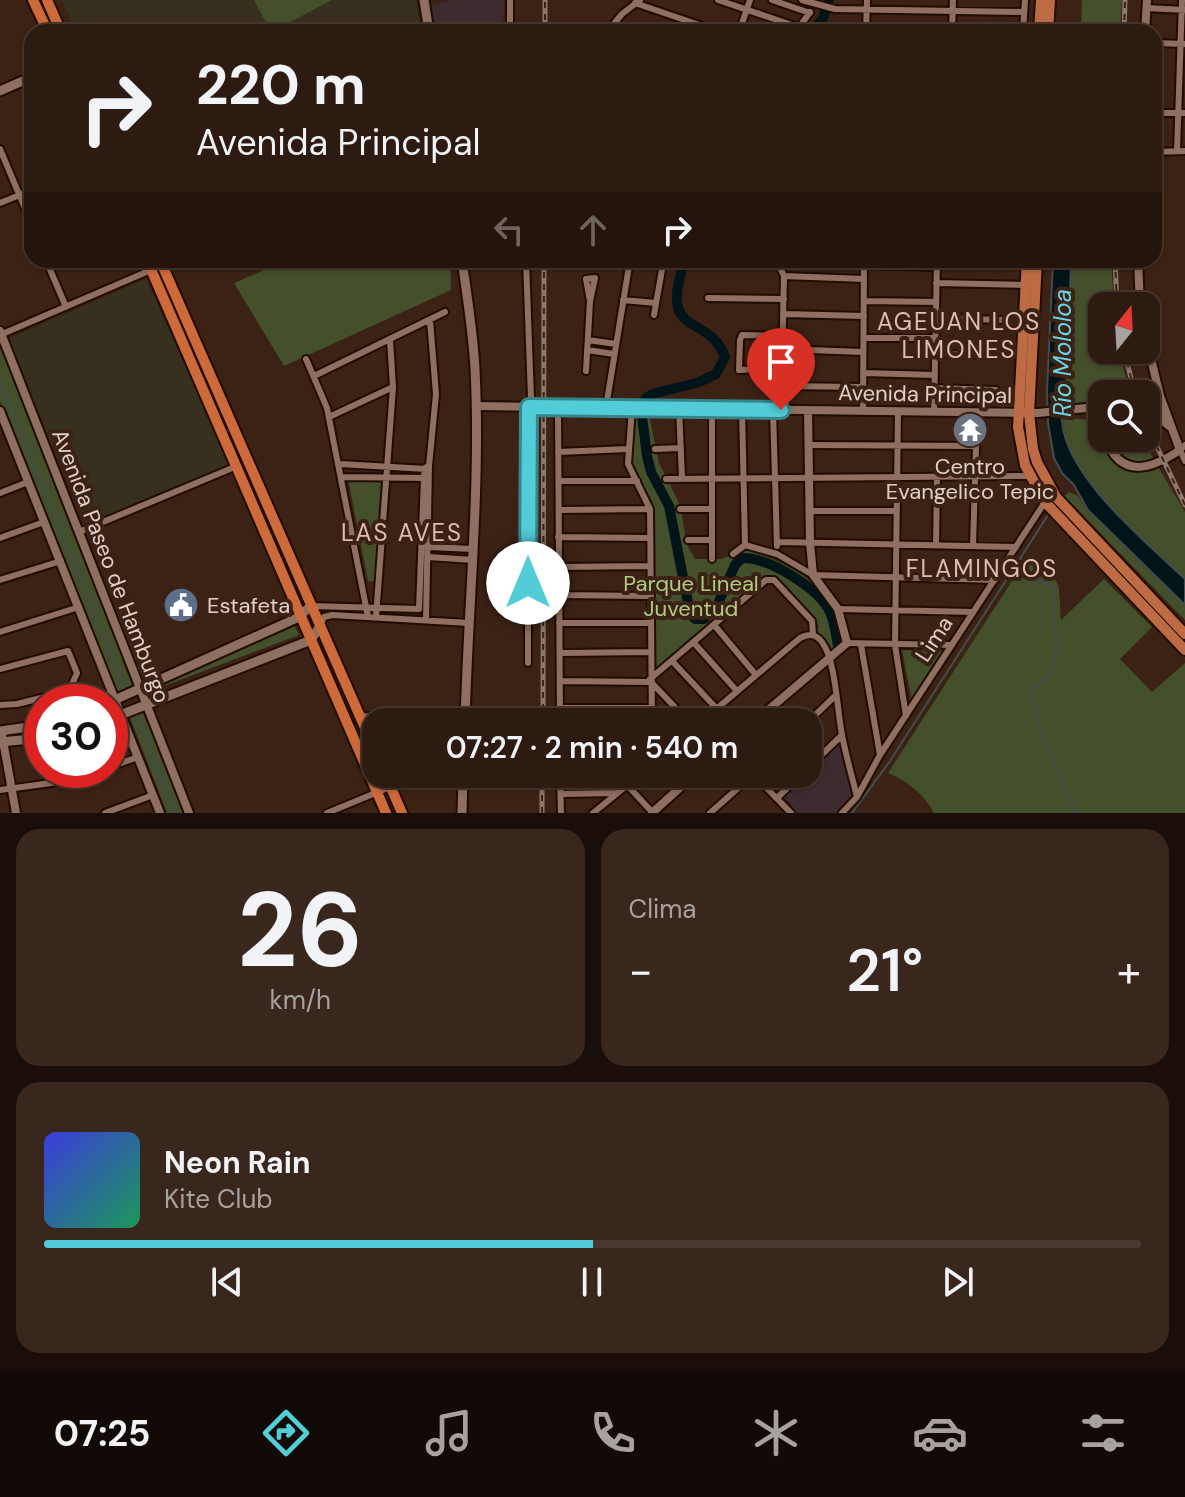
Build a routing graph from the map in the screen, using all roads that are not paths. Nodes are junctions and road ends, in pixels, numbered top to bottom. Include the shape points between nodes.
1 (33, 0) edge
2 (47, 0) edge
3 (424, 0) edge
4 (510, 0) edge
5 (718, 0) edge
6 (750, 0) edge
7 (772, 0) edge
8 (802, 0) edge
9 (867, 0) edge
10 (953, 0) edge
11 (1025, 0) edge
12 (1041, 0) edge
13 (1050, 0) edge
14 (1182, 0) edge
15 (638, 2) edge
16 (1146, 4) edge
17 (815, 5) junction
18 (747, 10) junction
19 (867, 10) junction
20 (1183, 10) edge
21 (953, 11) junction
22 (1024, 12) junction
23 (810, 13) junction
24 (44, 24) edge
25 (58, 24) edge
26 (428, 24) edge
27 (510, 24) edge
28 (614, 24) edge
29 (698, 24) edge
30 (742, 24) edge
31 (783, 24) edge
32 (803, 24) edge
33 (866, 24) edge
34 (952, 24) edge
35 (1023, 24) edge
36 (1043, 24) edge
37 (1045, 24) edge
38 (1145, 24) edge
39 (1162, 43) edge
40 (1183, 44) edge
41 (24, 80) edge
42 (0, 91) edge
43 (1182, 113) edge
44 (0, 149) edge
45 (1181, 151) edge
46 (24, 193) edge
47 (20, 195) junction
48 (0, 203) edge
49 (24, 205) edge
50 (49, 268) edge
51 (143, 268) edge
52 (150, 268) edge
53 (152, 268) edge
54 (163, 268) edge
55 (463, 268) edge
56 (526, 268) edge
57 (629, 268) edge
58 (662, 268) edge
59 (780, 268) edge
60 (864, 268) edge
61 (937, 268) edge
62 (1026, 268) edge
63 (1037, 268) edge
64 (1138, 268) edge
65 (784, 276) junction
66 (864, 279) junction
67 (936, 283) junction
68 (1025, 285) junction
69 (1139, 292) edge
70 (708, 298) dead end
71 (784, 299) junction
72 (623, 300) junction
73 (590, 301) dead end
74 (864, 301) junction
75 (936, 302) junction
76 (656, 303) junction
77 (179, 304) junction
78 (66, 307) junction
79 (445, 312) dead end
80 (784, 314) junction
81 (654, 315) dead end
82 (864, 316) junction
83 (936, 318) junction
84 (430, 320) junction
85 (1003, 320) dead end
86 (188, 324) junction
87 (176, 329) junction
88 (0, 333) edge
89 (783, 336) junction
90 (864, 338) junction
91 (935, 338) junction
92 (390, 340) junction
93 (588, 340) junction
94 (616, 344) junction
95 (783, 349) junction
96 (587, 350) junction
97 (863, 352) junction
98 (614, 354) junction
99 (935, 354) junction
100 (1000, 355) dead end
101 (306, 359) dead end
102 (781, 368) junction
103 (586, 371) dead end
104 (863, 373) junction
105 (935, 375) junction
106 (314, 376) junction
107 (781, 386) junction
108 (393, 387) junction
109 (863, 387) junction
110 (935, 388) junction
111 (996, 390) dead end
112 (218, 392) junction
113 (1160, 396) edge
114 (207, 397) junction
115 (476, 406) junction
116 (558, 406) junction
117 (529, 407) junction
118 (606, 407) junction
119 (633, 408) junction
120 (679, 408) junction
121 (712, 409) junction
122 (742, 409) junction
123 (1088, 409) edge
124 (777, 410) junction
125 (808, 410) junction
126 (0, 411) edge
127 (863, 411) junction
128 (898, 412) junction
129 (934, 412) junction
130 (977, 413) junction
131 (1032, 413) junction
132 (329, 417) junction
133 (1160, 418) edge
134 (1171, 429) junction
135 (10, 436) junction
136 (0, 441) edge
137 (809, 445) junction
138 (898, 446) junction
139 (976, 446) junction
140 (681, 448) junction
141 (1182, 448) edge
142 (628, 449) junction
143 (655, 449) dead end
144 (558, 452) junction
145 (1112, 452) edge
146 (1185, 461) edge
147 (340, 464) junction
148 (628, 464) junction
149 (237, 466) junction
150 (386, 467) junction
151 (428, 468) junction
152 (897, 476) junction
153 (937, 476) junction
154 (975, 476) junction
155 (1029, 476) junction
156 (342, 477) junction
157 (385, 477) junction
158 (712, 477) junction
159 (743, 477) junction
160 (775, 477) junction
161 (809, 477) junction
162 (427, 478) junction
163 (682, 478) junction
164 (666, 479) dead end
165 (559, 481) junction
166 (625, 481) junction
167 (637, 481) junction
168 (28, 482) junction
169 (0, 493) edge
170 (1053, 504) junction
171 (650, 509) junction
172 (680, 509) dead end
173 (712, 509) junction
174 (559, 510) junction
175 (810, 511) junction
176 (897, 511) junction
177 (44, 522) junction
178 (79, 532) junction
179 (558, 537) junction
180 (0, 538) edge
181 (650, 538) junction
182 (688, 540) dead end
183 (712, 540) junction
184 (777, 542) junction
185 (810, 543) junction
186 (745, 545) junction
187 (896, 545) junction
188 (936, 546) junction
189 (973, 546) junction
190 (1016, 547) junction
191 (425, 548) junction
192 (473, 554) junction
193 (733, 554) dead end
194 (777, 554) junction
195 (424, 557) junction
196 (712, 559) dead end
197 (61, 561) junction
198 (650, 566) junction
199 (558, 567) junction
200 (813, 575) junction
201 (896, 578) junction
202 (0, 580) edge
203 (995, 580) junction
204 (558, 595) junction
205 (650, 596) junction
206 (311, 606) junction
207 (79, 607) junction
208 (368, 608) junction
209 (378, 608) junction
210 (838, 609) junction
211 (895, 610) junction
212 (973, 612) junction
213 (301, 616) junction
214 (372, 617) junction
215 (426, 620) junction
216 (469, 623) junction
217 (559, 623) junction
218 (650, 623) junction
219 (320, 626) junction
220 (715, 626) junction
221 (0, 632) edge
222 (1180, 634) edge
223 (813, 635) junction
224 (311, 640) junction
225 (847, 643) junction
226 (695, 644) junction
227 (861, 645) junction
228 (895, 645) junction
229 (952, 645) junction
230 (1185, 650) edge
231 (650, 652) junction
232 (560, 653) junction
233 (829, 657) junction
234 (673, 662) junction
235 (528, 663) dead end
236 (0, 669) edge
237 (756, 675) junction
238 (560, 681) junction
239 (650, 681) junction
240 (109, 684) edge
241 (137, 691) junction
242 (737, 691) junction
243 (128, 695) edge
244 (835, 696) junction
245 (0, 705) edge
246 (143, 705) junction
247 (466, 708) edge
248 (560, 708) edge
249 (651, 708) edge
250 (676, 708) edge
251 (716, 708) edge
252 (718, 708) edge
253 (770, 708) edge
254 (822, 709) edge
255 (128, 711) edge
256 (360, 716) joint
257 (906, 716) junction
258 (362, 721) edge
259 (128, 726) edge
260 (24, 728) edge
261 (1, 731) edge
262 (842, 735) junction
263 (24, 740) edge
264 (2, 742) edge
265 (822, 754) edge
266 (880, 755) junction
267 (138, 757) junction
268 (128, 761) edge
269 (24, 786) edge
270 (12, 788) junction
271 (387, 788) edge
272 (390, 788) edge
273 (463, 788) edge
274 (561, 788) edge
275 (624, 788) edge
276 (630, 788) edge
277 (680, 788) edge
278 (738, 788) edge
279 (769, 788) edge
280 (787, 788) edge
281 (0, 790) edge
282 (376, 792) junction
283 (618, 793) junction
284 (561, 794) junction
285 (153, 795) junction
286 (778, 797) junction
287 (857, 797) junction
288 (16, 813) edge
289 (105, 813) edge
290 (160, 813) edge
291 (189, 813) edge
292 (327, 813) edge
293 (386, 813) edge
294 (402, 813) edge
295 (462, 813) edge
296 (561, 813) edge
297 (593, 813) edge
298 (652, 813) edge
299 (710, 813) edge
300 (791, 813) edge
301 (842, 813) edge

1 - 24 highway
2 - 25 highway
3 - 26 main road
4 - 27 street
5 - 18 street
6 - 18 street
7 - 23 street
8 - 17 street
9 - 19 street
10 - 21 street
11 - 22 street
12 - 36 main road
13 - 37 main road
14 - 20 street
15 - 28 street
15 - 29 street
16 - 20 street
16 - 38 street
17 - 19 street
17 - 23 street
18 - 30 street
18 - 31 street
19 - 21 street
19 - 33 street
20 - 40 street
21 - 22 street
21 - 34 street
22 - 35 street
23 - 32 street
39 - 40 street
40 - 43 street
41 - 42 main road
43 - 45 street
44 - 47 street
46 - 47 street
47 - 48 street
47 - 49 street
50 - 78 street
51 - 78 street
52 - 87 highway
53 - 77 highway
54 - 77 highway
55 - 115 main road
56 - 117 street
57 - 72 street
58 - 76 street
59 - 65 street
60 - 66 street
61 - 67 street
62 - 68 main road
63 - 131 main road
64 - 69 street
65 - 66 street
65 - 71 street
66 - 74 street
67 - 68 street
67 - 75 street
68 - 131 main road
70 - 71 street
71 - 80 street
72 - 76 street
72 - 94 street
73 - 93 street
74 - 75 street
74 - 82 street
75 - 83 street
76 - 81 street
77 - 86 highway
78 - 88 street
79 - 84 street
80 - 82 street
80 - 89 street
82 - 90 street
83 - 85 street
83 - 91 street
84 - 92 street
84 - 151 street via 436,394
86 - 87 highway
86 - 112 highway
87 - 114 highway
88 - 178 street, Avenida Paseo de Hamburgo
89 - 95 street
89 - 102 street via 742,335 739,370
90 - 91 street
90 - 97 street
91 - 99 street
92 - 106 street
92 - 108 street
93 - 94 street
93 - 96 street
94 - 98 street
95 - 97 street
95 - 102 street
96 - 98 street
96 - 103 street
97 - 104 street
98 - 118 street
99 - 100 street
99 - 105 street
101 - 106 street
102 - 107 street
104 - 105 street
104 - 109 street
105 - 110 street
106 - 132 street
107 - 109 street
107 - 124 street
108 - 132 street
108 - 150 street
109 - 127 street
110 - 111 street
110 - 129 street
112 - 114 highway
112 - 206 highway
113 - 134 street
114 - 149 highway
115 - 117 street, Avenida Principal
115 - 192 main road
116 - 117 street, Avenida Principal
116 - 118 street, Avenida Principal
116 - 144 street
117 - 235 street
118 - 119 street, Avenida Principal
119 - 120 street, Avenida Principal
119 - 142 street
120 - 121 street, Avenida Principal
120 - 140 street
121 - 122 street, Avenida Principal
121 - 158 street
122 - 124 street, Avenida Principal
122 - 159 street
123 - 131 street, Avenida Principal
124 - 125 street, Avenida Principal
124 - 160 street
125 - 127 street, Avenida Principal
125 - 137 street
126 - 135 street
127 - 128 street, Avenida Principal
128 - 129 street, Avenida Principal
128 - 138 street
129 - 130 street, Avenida Principal
130 - 131 street, Avenida Principal
130 - 139 street
131 - 155 main road via 1021,451
131 - 170 main road via 1033,449
132 - 147 street
133 - 134 street
134 - 141 street
135 - 136 street
135 - 168 street
137 - 138 street
137 - 161 street
138 - 139 street
138 - 152 street
139 - 154 street
140 - 143 street
140 - 163 street
141 - 145 street via 1152,466 1125,465
141 - 146 street
142 - 144 street
142 - 148 street
144 - 165 street
147 - 150 street
147 - 156 street
148 - 166 street
148 - 167 street
149 - 178 street
149 - 213 highway
150 - 151 street
150 - 157 street
151 - 162 street
152 - 153 street
152 - 161 street
152 - 176 street
153 - 154 street
153 - 188 street
154 - 155 street
154 - 189 street
155 - 170 main road
156 - 157 street
156 - 208 street
157 - 162 street
157 - 209 street
158 - 159 street
158 - 163 street
158 - 173 street
159 - 160 street
159 - 186 street
160 - 161 street
160 - 184 street
161 - 175 street
162 - 191 street
163 - 164 street
165 - 166 street
165 - 174 street
166 - 167 street
167 - 171 street
168 - 169 street
168 - 177 street
170 - 190 street, Lima
170 - 222 main road
170 - 222 main road via 1154,616
171 - 174 street
171 - 181 street
172 - 173 street
173 - 183 street
174 - 179 street
175 - 176 street
175 - 185 street
176 - 187 street
177 - 180 street
177 - 197 street
178 - 241 street, Avenida Paseo de Hamburgo
179 - 181 street
179 - 199 street
181 - 198 street
182 - 183 street
183 - 196 street
184 - 185 street
184 - 194 street
185 - 187 street
185 - 200 street
186 - 193 street
186 - 194 street
187 - 188 street
187 - 201 street
188 - 189 street
189 - 190 street
190 - 203 street, Lima
191 - 192 street
191 - 195 street
192 - 195 street
192 - 216 main road
194 - 200 street
195 - 209 street via 419,609
195 - 215 street
197 - 202 street
197 - 207 street
198 - 199 street
198 - 205 street
199 - 204 street
200 - 201 street
200 - 210 street
201 - 203 street
201 - 211 street
203 - 212 street, Lima
204 - 205 street
204 - 217 street
205 - 218 street
206 - 208 street
206 - 213 main road
206 - 219 highway
207 - 221 street
207 - 240 street
208 - 209 street
208 - 214 street
209 - 214 street
210 - 211 street
210 - 225 street
211 - 212 street
211 - 228 street
212 - 229 street, Lima
213 - 224 highway
213 - 241 main road
214 - 215 street
214 - 219 street via 327,616
215 - 216 street
216 - 247 main road
217 - 218 street
217 - 232 street
218 - 231 street
219 - 224 main road
219 - 256 highway
220 - 223 street via 770,579 812,621
220 - 226 street
220 - 237 street
222 - 230 main road
223 - 233 street
223 - 237 street via 800,638
224 - 246 main road
224 - 282 highway
225 - 227 street
225 - 233 street
226 - 234 street
226 - 242 street
227 - 228 street
227 - 266 street
228 - 229 street
228 - 257 street
229 - 257 street, Lima
231 - 232 street
231 - 239 street
232 - 238 street
233 - 244 street
233 - 253 street
234 - 239 street
234 - 251 street
236 - 245 street via 68,651 77,673 69,691
237 - 242 street
238 - 239 street
238 - 248 street
239 - 249 street
239 - 250 street
241 - 243 main road
241 - 246 street, Avenida Paseo de Hamburgo
242 - 252 street
244 - 254 street
244 - 262 street
246 - 255 main road
246 - 291 street, Avenida Paseo de Hamburgo
256 - 258 highway
257 - 266 street, Lima
259 - 267 street
260 - 261 main road
261 - 264 street
262 - 265 street
262 - 287 street
263 - 264 main road
264 - 270 street
266 - 287 street, Lima
267 - 268 street
267 - 285 street
269 - 270 street
270 - 281 street
270 - 288 street
271 - 282 street
272 - 294 highway
273 - 295 main road
274 - 284 street
275 - 283 street
276 - 298 street
277 - 298 street
278 - 299 street
279 - 286 street
280 - 286 street
282 - 292 street
282 - 293 highway
283 - 284 street
283 - 297 street
284 - 296 street
285 - 289 street
285 - 290 street
286 - 300 street
287 - 301 street, Lima

